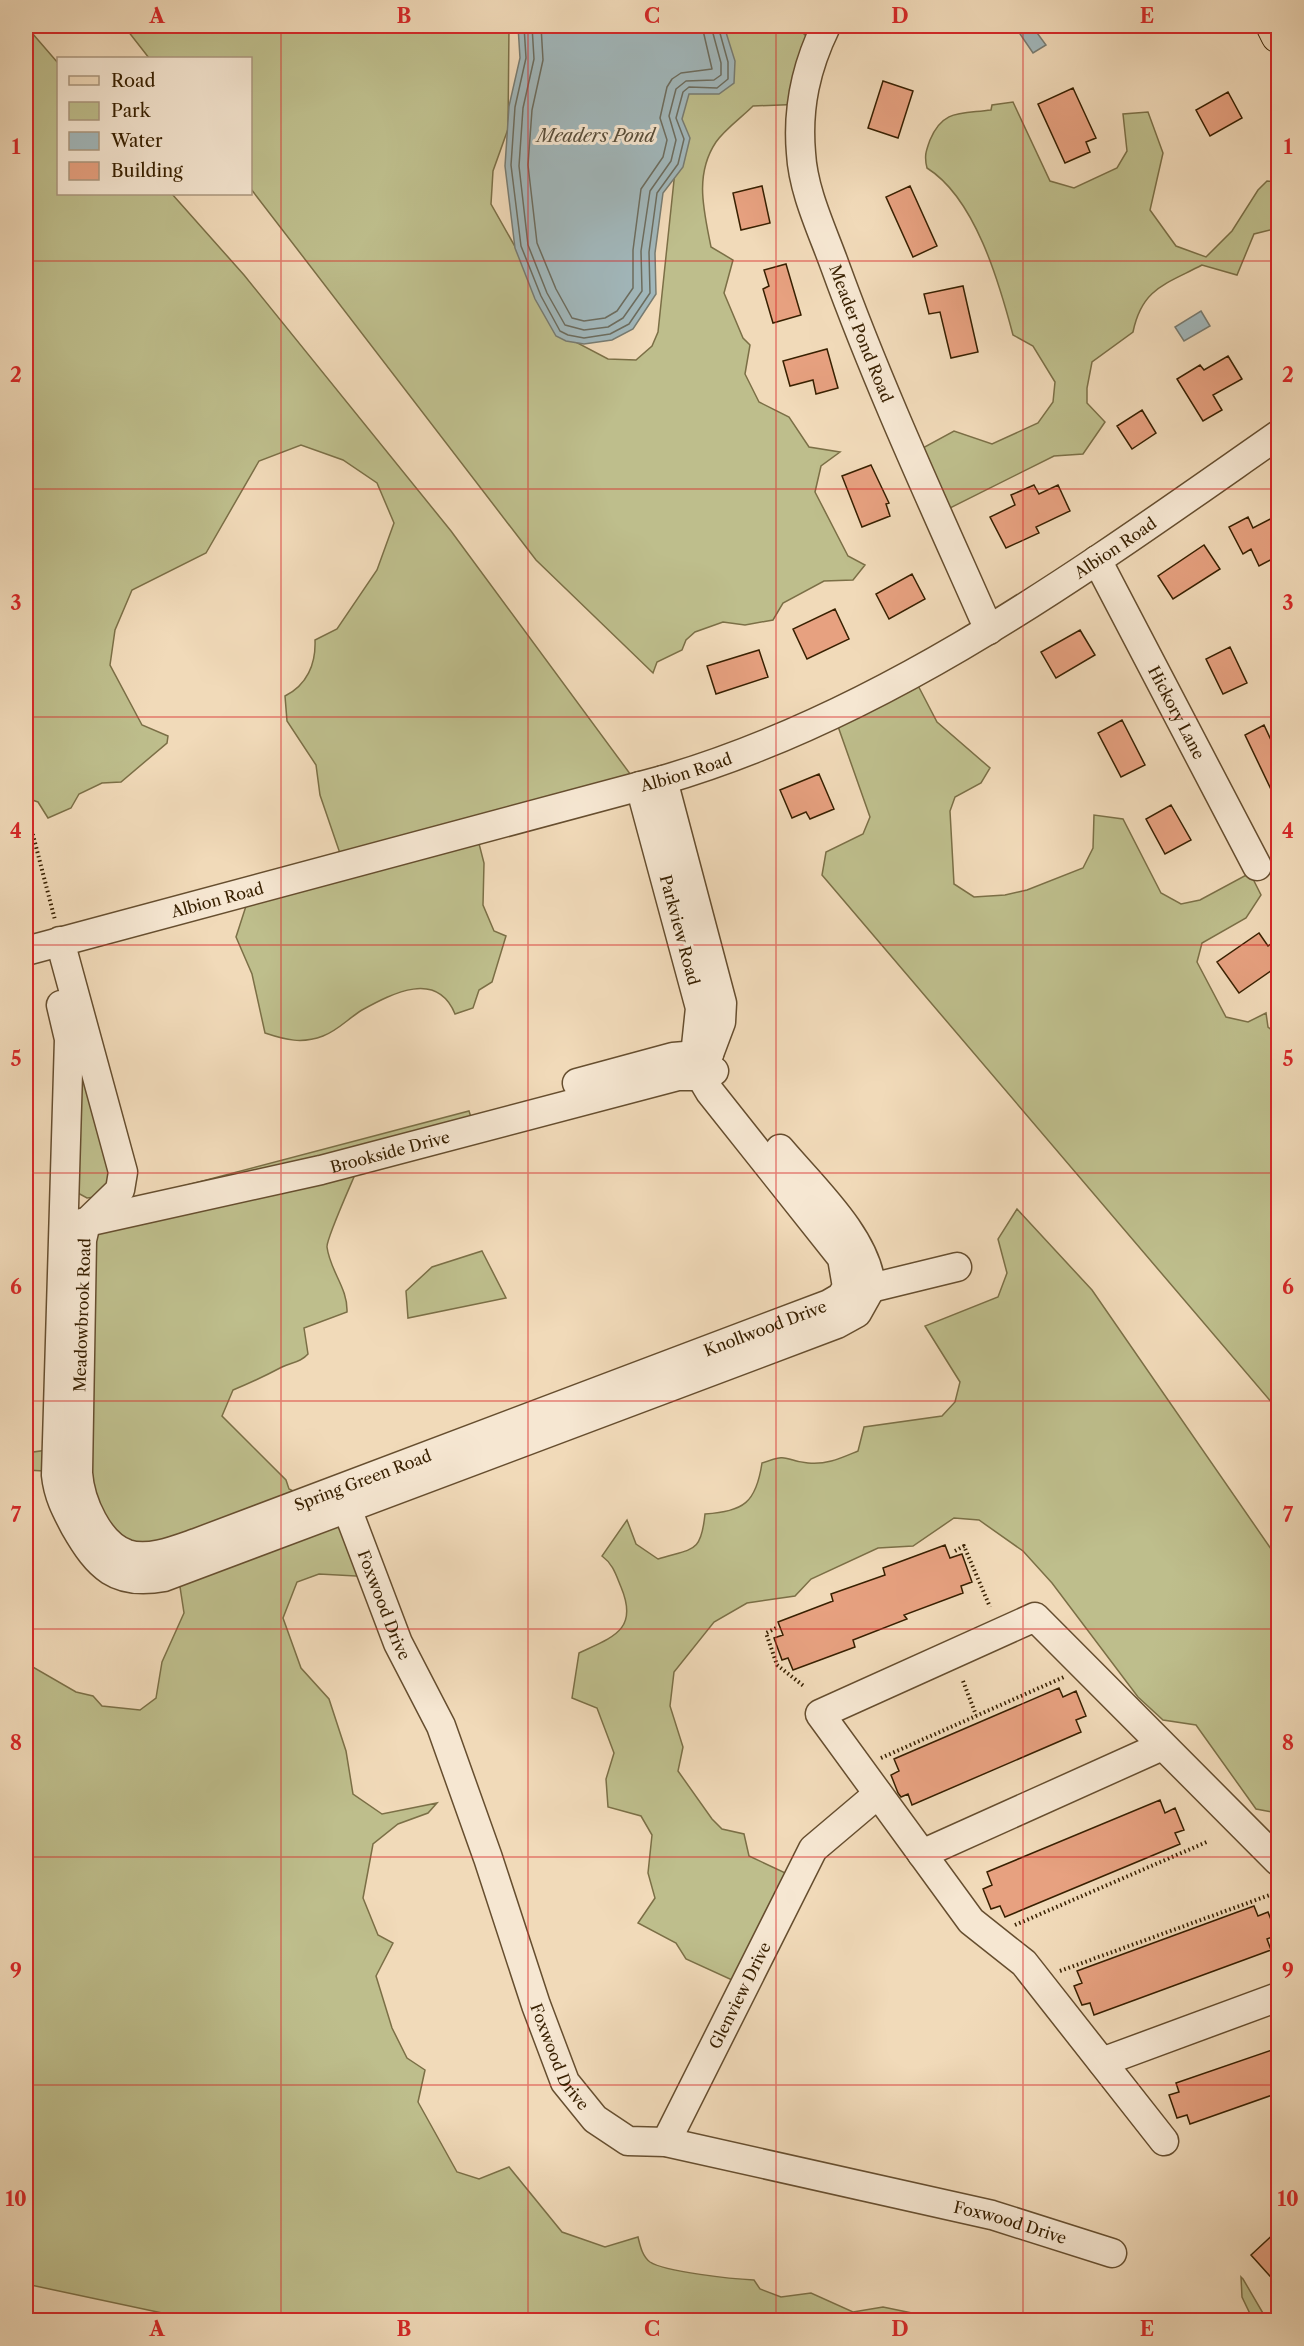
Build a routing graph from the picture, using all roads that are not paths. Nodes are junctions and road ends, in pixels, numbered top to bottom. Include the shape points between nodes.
1 (826, 26) edge
2 (1273, 26) edge
3 (1278, 36) edge
4 (1278, 435) edge
5 (1097, 560) junction
6 (989, 630) junction
7 (652, 783) junction
8 (1257, 866) dead end
9 (43, 946) edge
10 (704, 1064) junction
11 (79, 1213) junction
12 (957, 1267) dead end
13 (872, 1288) junction
14 (538, 1425) junction
15 (343, 1498) junction
16 (1162, 1746) junction
17 (878, 1794) junction
18 (922, 1854) junction
19 (1278, 1861) edge
20 (1278, 1997) edge
21 (1102, 2062) junction
22 (1164, 2141) dead end
23 (666, 2142) junction
24 (1112, 2253) dead end

1 - 6 street, Meader Pond Road via 807,69 801,99 801,155 808,189 882,386
2 - 3 main road
4 - 5 street, Albion Road
5 - 6 street, Albion Road
5 - 8 street, Hickory Lane
6 - 7 street, Albion Road via 810,725 701,769
7 - 9 street, Albion Road
7 - 10 street, Parkview Road via 722,1003 721,1022
9 - 11 street, Meadowbrook Road via 69,1039
9 - 11 street, Meadowbrook Road via 123,1172 120,1190
10 - 11 street, Brookside Drive via 673,1057
10 - 13 street via 860,1245 871,1273
10 - 14 street, Knollwood Drive via 842,1258 847,1287 841,1297 829,1304
11 - 15 street, Meadowbrook Road via 80,1493 89,1515 114,1546 127,1554 178,1561
12 - 13 street
13 - 14 street, Spring Green Road via 857,1313 837,1324
14 - 15 street, Spring Green Road
15 - 23 street, Foxwood Drive via 398,1643 441,1726 565,2082 595,2119 628,2141
16 - 17 street via 1035,1617 820,1714
16 - 18 street
16 - 19 street
17 - 18 street
17 - 23 street, Glenview Drive via 813,1849
18 - 21 street via 971,1921 1024,1964
20 - 21 street
21 - 22 street
23 - 24 street, Foxwood Drive via 992,2216

